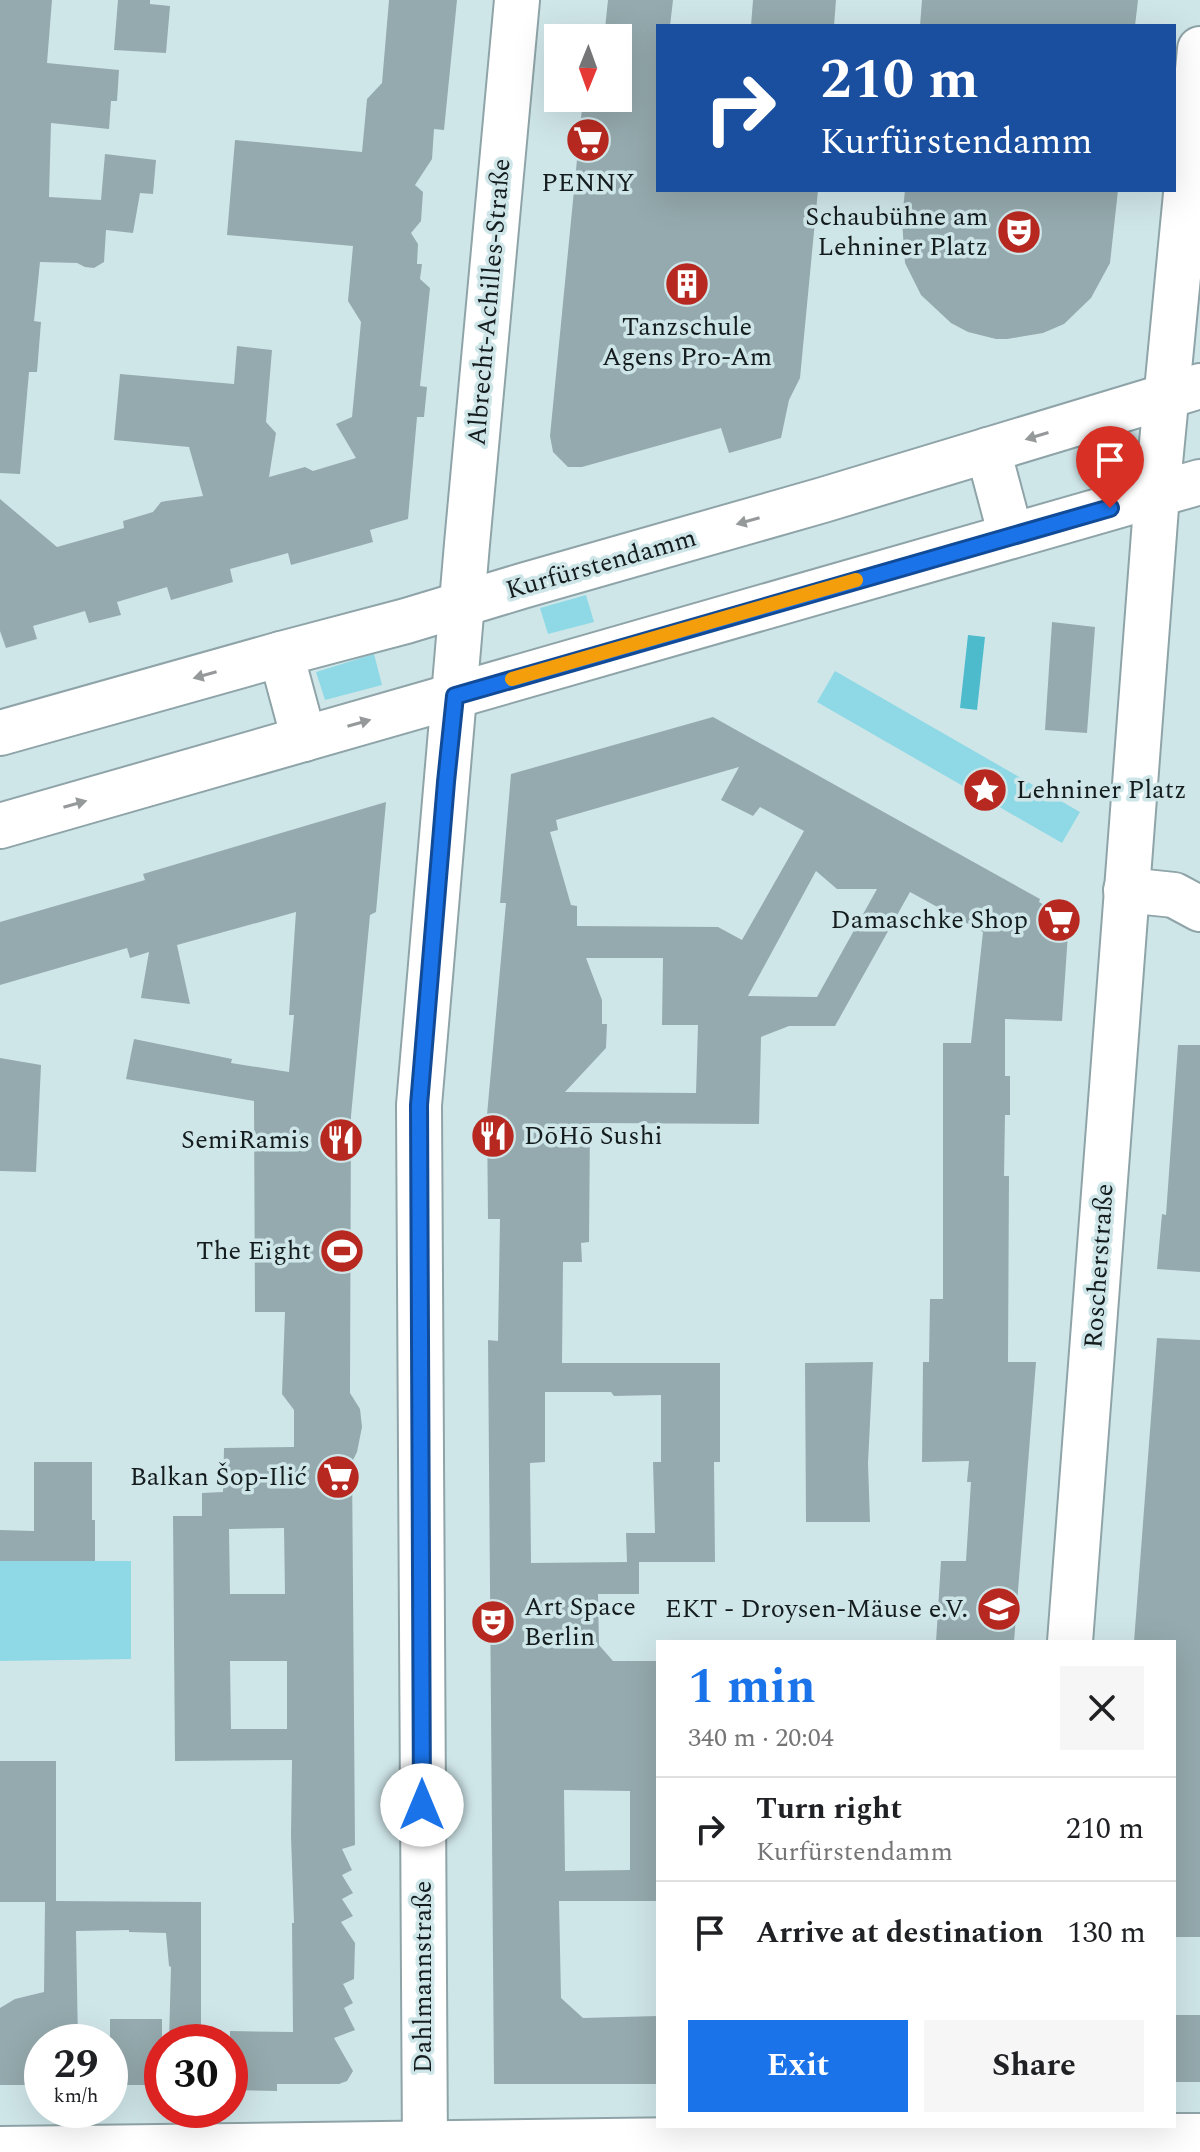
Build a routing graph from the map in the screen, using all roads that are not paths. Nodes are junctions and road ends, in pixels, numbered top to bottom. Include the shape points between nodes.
1 (517, 0) edge
2 (1200, 49) edge
3 (1182, 391) edge
4 (988, 450) junction
5 (1200, 482) edge
6 (1157, 494) junction
7 (1011, 536) junction
8 (462, 604) junction
9 (281, 654) junction
10 (455, 696) junction
11 (0, 733) edge
12 (304, 739) junction
13 (0, 826) edge
14 (1126, 890) junction
15 (1200, 909) edge
16 (1070, 1640) edge
17 (1035, 2131) edge
18 (1200, 2136) edge
19 (424, 2148) edge
20 (0, 2149) edge

1 - 8 street, Albrecht-Achilles-Straße
2 - 3 street
3 -> 4 street, Kurfürstendamm
3 - 6 street
4 - 7 street
4 -> 8 street, Kurfürstendamm
5 - 6 street
6 - 7 street
6 - 14 street
7 - 10 street
8 - 9 street, Kurfürstendamm
8 - 10 street, Dahlmannstraße
9 -> 11 street, Kurfürstendamm
9 - 12 street
12 -> 10 street
10 - 19 street, Dahlmannstraße via 419,1105
13 -> 12 street
14 - 15 street via 1174,895
14 - 16 street, Roscherstraße
17 - 18 street
17 - 19 street
19 - 20 street

